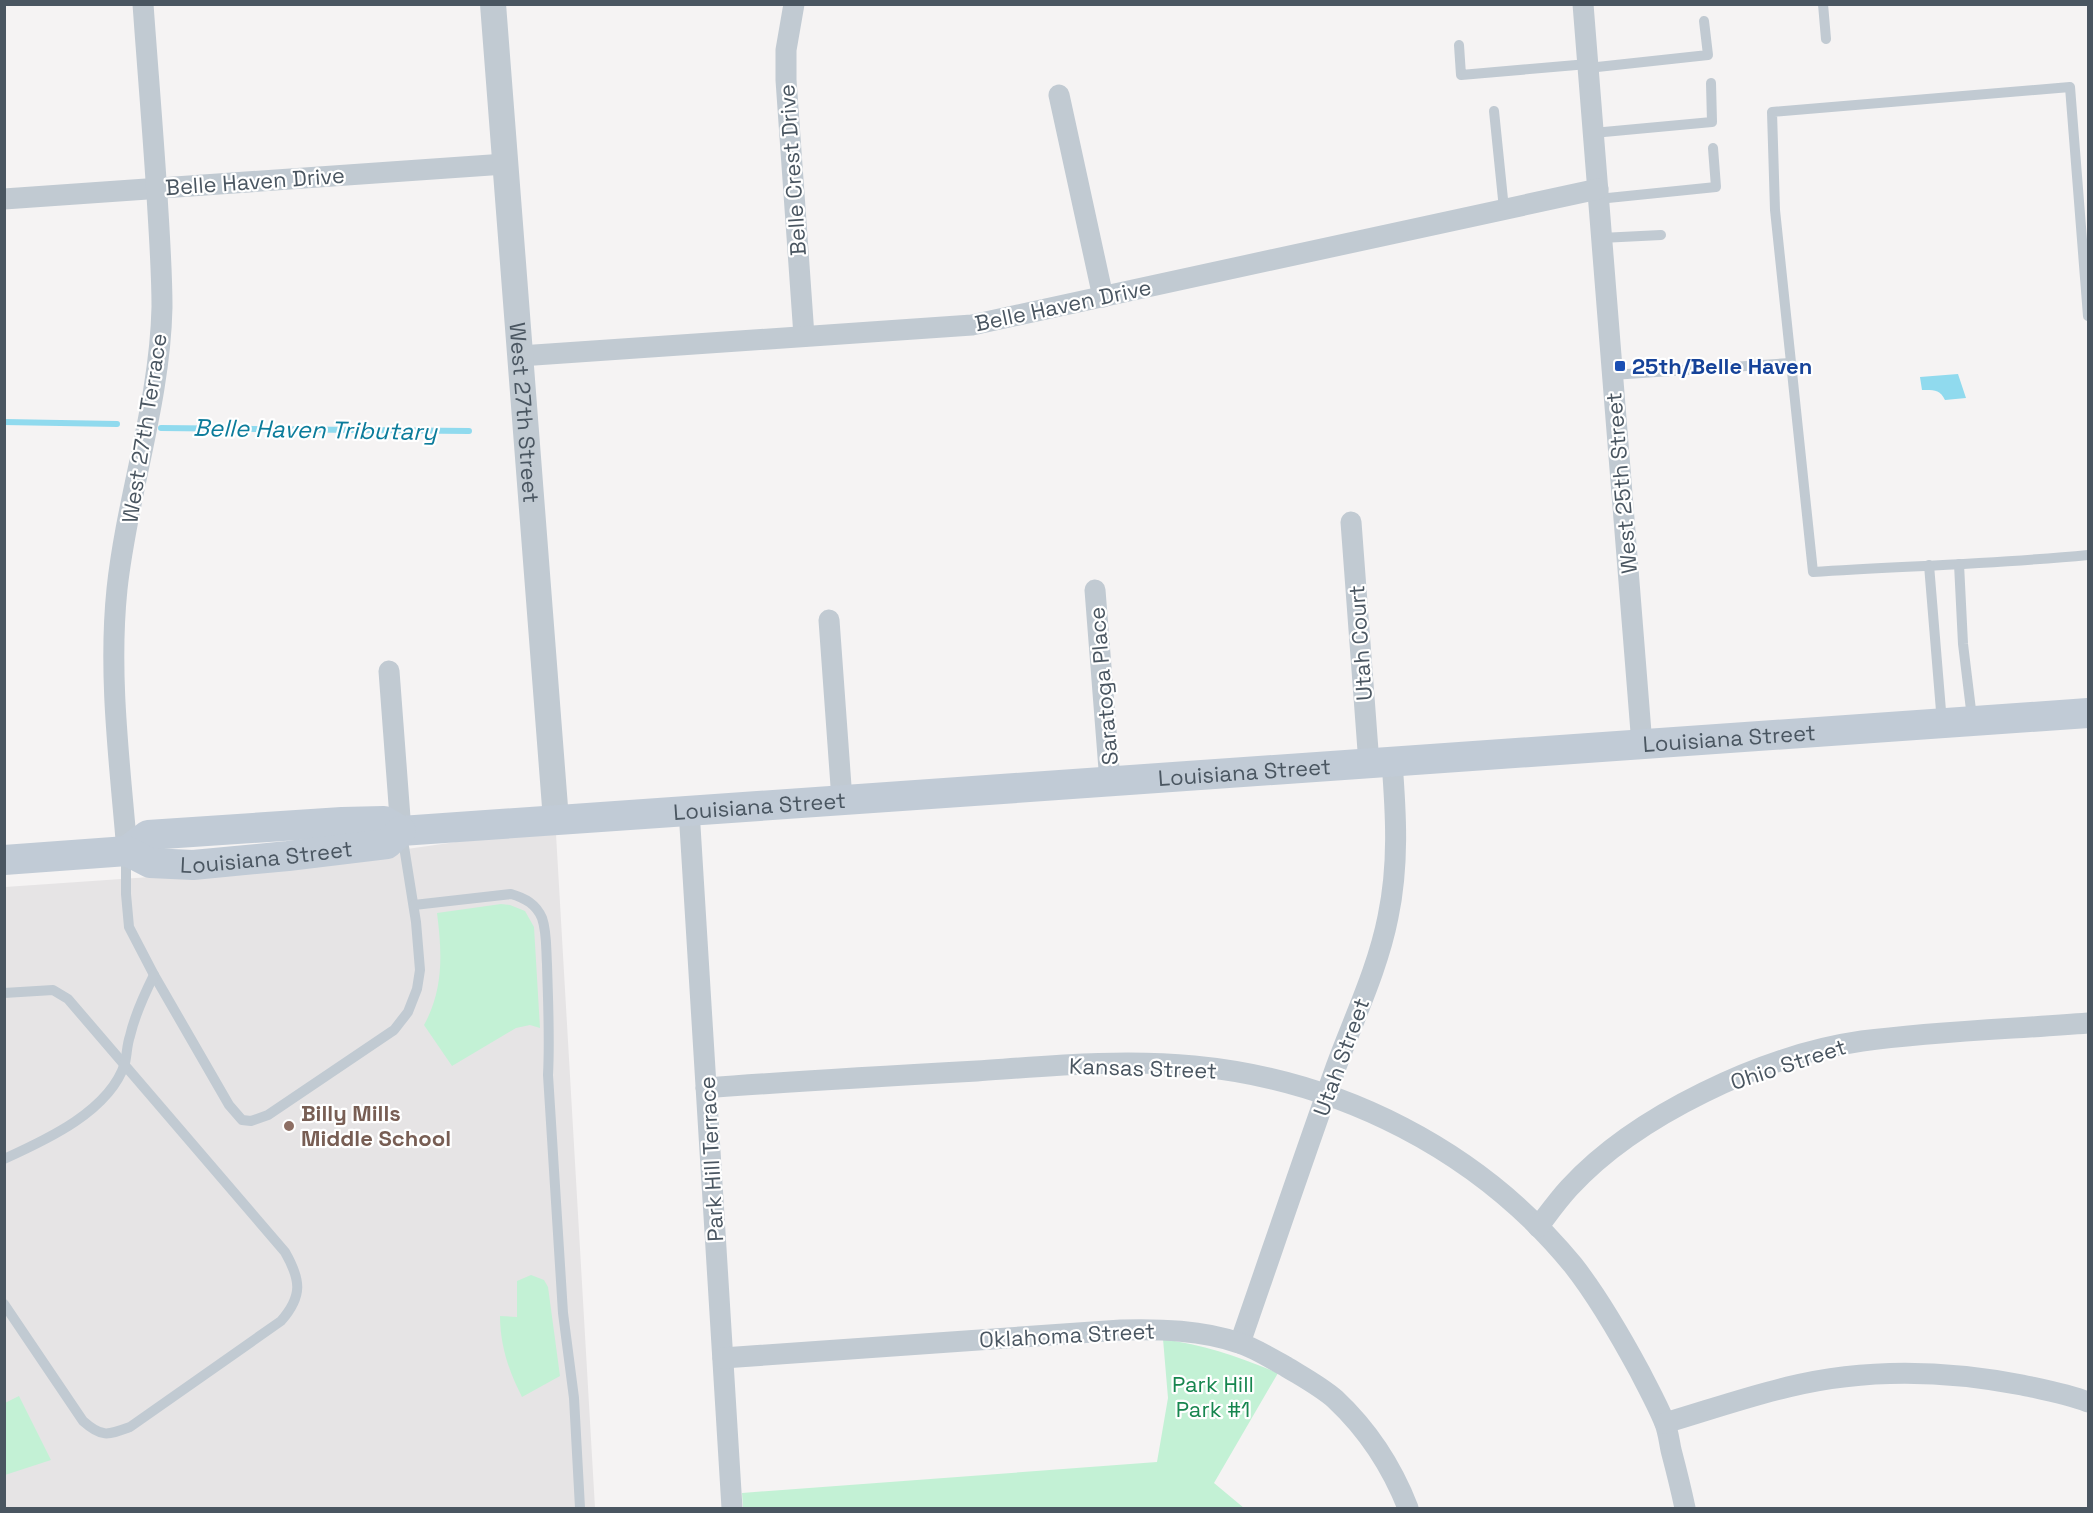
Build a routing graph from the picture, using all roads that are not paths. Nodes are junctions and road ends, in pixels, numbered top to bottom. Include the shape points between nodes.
1 (143, 4) edge
2 (493, 4) edge
3 (794, 4) edge
4 (1583, 4) edge
5 (1823, 4) edge
6 (1704, 21) dead end
7 (1826, 39) dead end
8 (1459, 45) dead end
9 (1588, 66) junction
10 (1711, 83) dead end
11 (1059, 95) dead end
12 (1494, 111) dead end
13 (1593, 133) junction
14 (1713, 148) dead end
15 (505, 164) junction
16 (157, 188) junction
17 (1598, 194) junction
18 (4, 199) edge
19 (1504, 209) junction
20 (1661, 235) dead end
21 (1601, 238) junction
22 (1103, 297) junction
23 (2088, 316) edge
24 (804, 336) junction
25 (520, 356) junction
26 (1791, 363) junction
27 (1612, 375) junction
28 (1351, 522) dead end
29 (2088, 555) edge
30 (1959, 564) junction
31 (1929, 565) junction
32 (1095, 590) dead end
33 (829, 620) dead end
34 (389, 671) dead end
35 (2088, 713) edge
36 (1972, 722) junction
37 (1942, 723) junction
38 (1642, 746) junction
39 (1381, 763) junction
40 (1110, 782) junction
41 (842, 800) junction
42 (689, 810) junction
43 (556, 820) junction
44 (401, 831) junction
45 (126, 851) junction
46 (4, 860) edge
47 (414, 905) junction
48 (154, 975) junction
49 (4, 993) edge
50 (2088, 1023) edge
51 (124, 1064) junction
52 (706, 1088) junction
53 (1327, 1094) junction
54 (4, 1159) edge
55 (1538, 1227) junction
56 (4, 1304) edge
57 (1240, 1343) junction
58 (723, 1358) junction
59 (2088, 1402) edge
60 (1665, 1423) junction
61 (580, 1509) edge
62 (732, 1509) edge
63 (1408, 1509) edge
64 (1685, 1509) edge

1 - 16 street, West 27th Terrace
2 - 15 street, West 27th Street
3 - 24 street, Belle Crest Drive via 786,50 786,88
4 - 9 street, West 25th Street
5 - 7 lane
6 - 9 lane via 1708,55
8 - 9 lane via 1461,75
9 - 13 street, West 25th Street
10 - 13 lane via 1712,122
11 - 22 street
12 - 19 lane
13 - 17 street, West 25th Street
14 - 17 lane via 1716,187
15 - 16 street, Belle Haven Drive
15 - 25 street, West 27th Street
16 - 18 street, Belle Haven Drive
16 - 45 street, West 27th Terrace via 162,308 159,349 117,588 114,630
17 - 19 street, Belle Haven Drive
17 - 21 street, West 25th Street
19 - 22 street, Belle Haven Drive
20 - 21 lane
21 - 27 street, West 25th Street
22 - 24 street, Belle Haven Drive via 972,325
23 - 26 lane via 2070,87 1772,112 1775,210
24 - 25 street, Belle Haven Drive
25 - 43 street, West 27th Street
26 - 27 lane
26 - 31 lane via 1813,572
27 - 38 street, West 25th Street
28 - 39 street, Utah Court
29 - 30 lane
30 - 31 lane
30 - 36 lane
31 - 37 lane
32 - 40 street, Saratoga Place
33 - 41 street
34 - 44 street
35 - 36 main road, Louisiana Street
36 - 37 main road, Louisiana Street
37 - 38 main road, Louisiana Street
38 - 39 main road, Louisiana Street
39 - 40 main road, Louisiana Street
39 - 53 street, Utah Street via 1396,844 1388,917
40 - 41 main road, Louisiana Street
41 - 42 main road, Louisiana Street
42 - 43 main road, Louisiana Street
42 - 52 street, Park Hill Terrace
43 - 44 main road, Louisiana Street
44 - 45 main road, Louisiana Street via 387,844 193,865 150,863
44 - 47 lane
45 - 46 main road, Louisiana Street
45 - 48 lane via 129,927
47 - 48 lane via 420,970 408,1012 394,1030 268,1115 251,1121 242,1120 229,1105
47 - 61 lane via 511,894 535,906 542,919 556,1206
48 - 51 lane via 142,998
49 - 51 lane via 53,990 69,999
50 - 55 street, Ohio Street via 1860,1042 1805,1054 1751,1072 1692,1098 1614,1148 1570,1187
51 - 54 lane via 111,1088 89,1111 55,1136
51 - 56 lane via 285,1252 296,1271 298,1292 291,1309 280,1321 130,1427 111,1434 95,1432 83,1421
52 - 53 street, Kansas Street via 1128,1064 1223,1070
52 - 58 street, Park Hill Terrace
53 - 55 street, Kansas Street via 1387,1119 1435,1146 1480,1177
53 - 57 street, Utah Street
55 - 60 street, Kansas Street via 1604,1308
57 - 58 street, Oklahoma Street via 1191,1333 1121,1329
57 - 63 street, Oklahoma Street via 1333,1397 1381,1454
58 - 62 street, Park Hill Terrace
59 - 60 street via 1993,1379 1887,1373 1787,1387
60 - 64 street, Kansas Street

